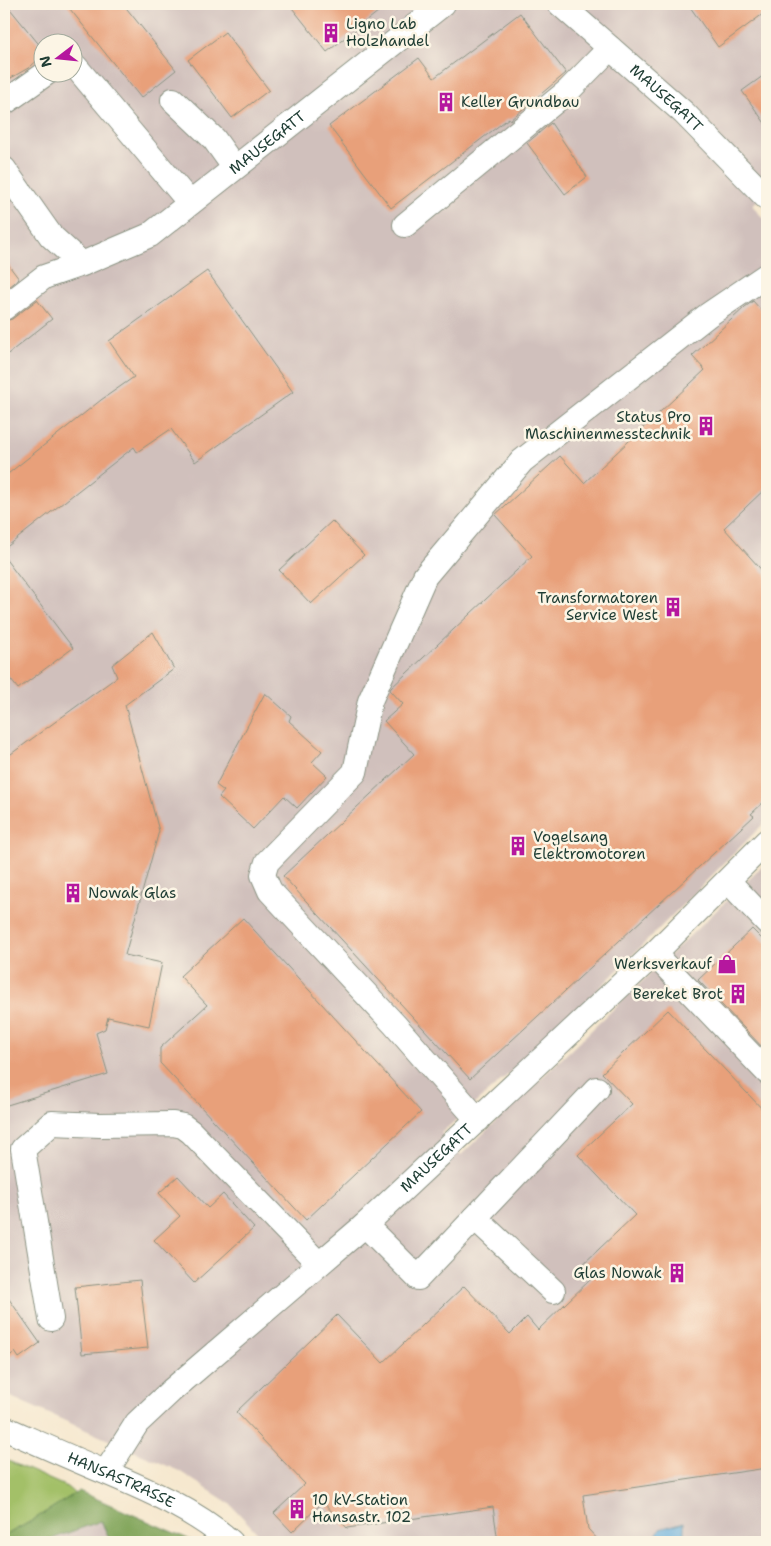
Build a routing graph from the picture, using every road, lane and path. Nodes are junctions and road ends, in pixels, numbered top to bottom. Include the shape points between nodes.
1 (443, 4) edge
2 (560, 4) edge
3 (610, 48) junction
4 (82, 74) edge
5 (32, 82) edge
6 (174, 100) dead end
7 (4, 103) edge
8 (234, 167) junction
9 (4, 169) edge
10 (767, 198) edge
11 (190, 203) junction
12 (406, 225) dead end
13 (82, 264) junction
14 (767, 274) edge
15 (4, 308) edge
16 (767, 841) edge
17 (728, 881) junction
18 (767, 922) edge
19 (654, 954) junction
20 (767, 1072) edge
21 (597, 1089) dead end
22 (478, 1120) junction
23 (475, 1218) junction
24 (365, 1225) junction
25 (319, 1264) junction
26 (552, 1291) dead end
27 (51, 1319) dead end
28 (4, 1428) edge
29 (106, 1472) junction
30 (231, 1542) edge

1 - 8 street, MAUSEGATT
2 - 3 street, MAUSEGATT
3 - 10 street, MAUSEGATT via 684,113
3 - 12 street via 569,90
4 - 11 street
5 - 7 street
6 - 8 street via 214,139
8 - 11 street, MAUSEGATT
9 - 13 street via 51,236
11 - 13 street, MAUSEGATT via 150,234
13 - 15 street, MAUSEGATT via 44,277
14 - 22 street via 708,315 522,461 425,576 370,701 355,772 267,862 263,875 270,891
16 - 17 street, MAUSEGATT
17 - 18 street
17 - 19 street, MAUSEGATT
19 - 20 street
19 - 22 street, MAUSEGATT
21 - 23 street
22 - 24 street, MAUSEGATT
23 - 24 street via 418,1278
23 - 26 street
24 - 25 street, MAUSEGATT
25 - 27 street via 183,1126 52,1123 23,1149
25 - 29 street, MAUSEGATT via 144,1416
28 - 29 street, HANSASTRASSE
29 - 30 street, HANSASTRASSE via 184,1509

